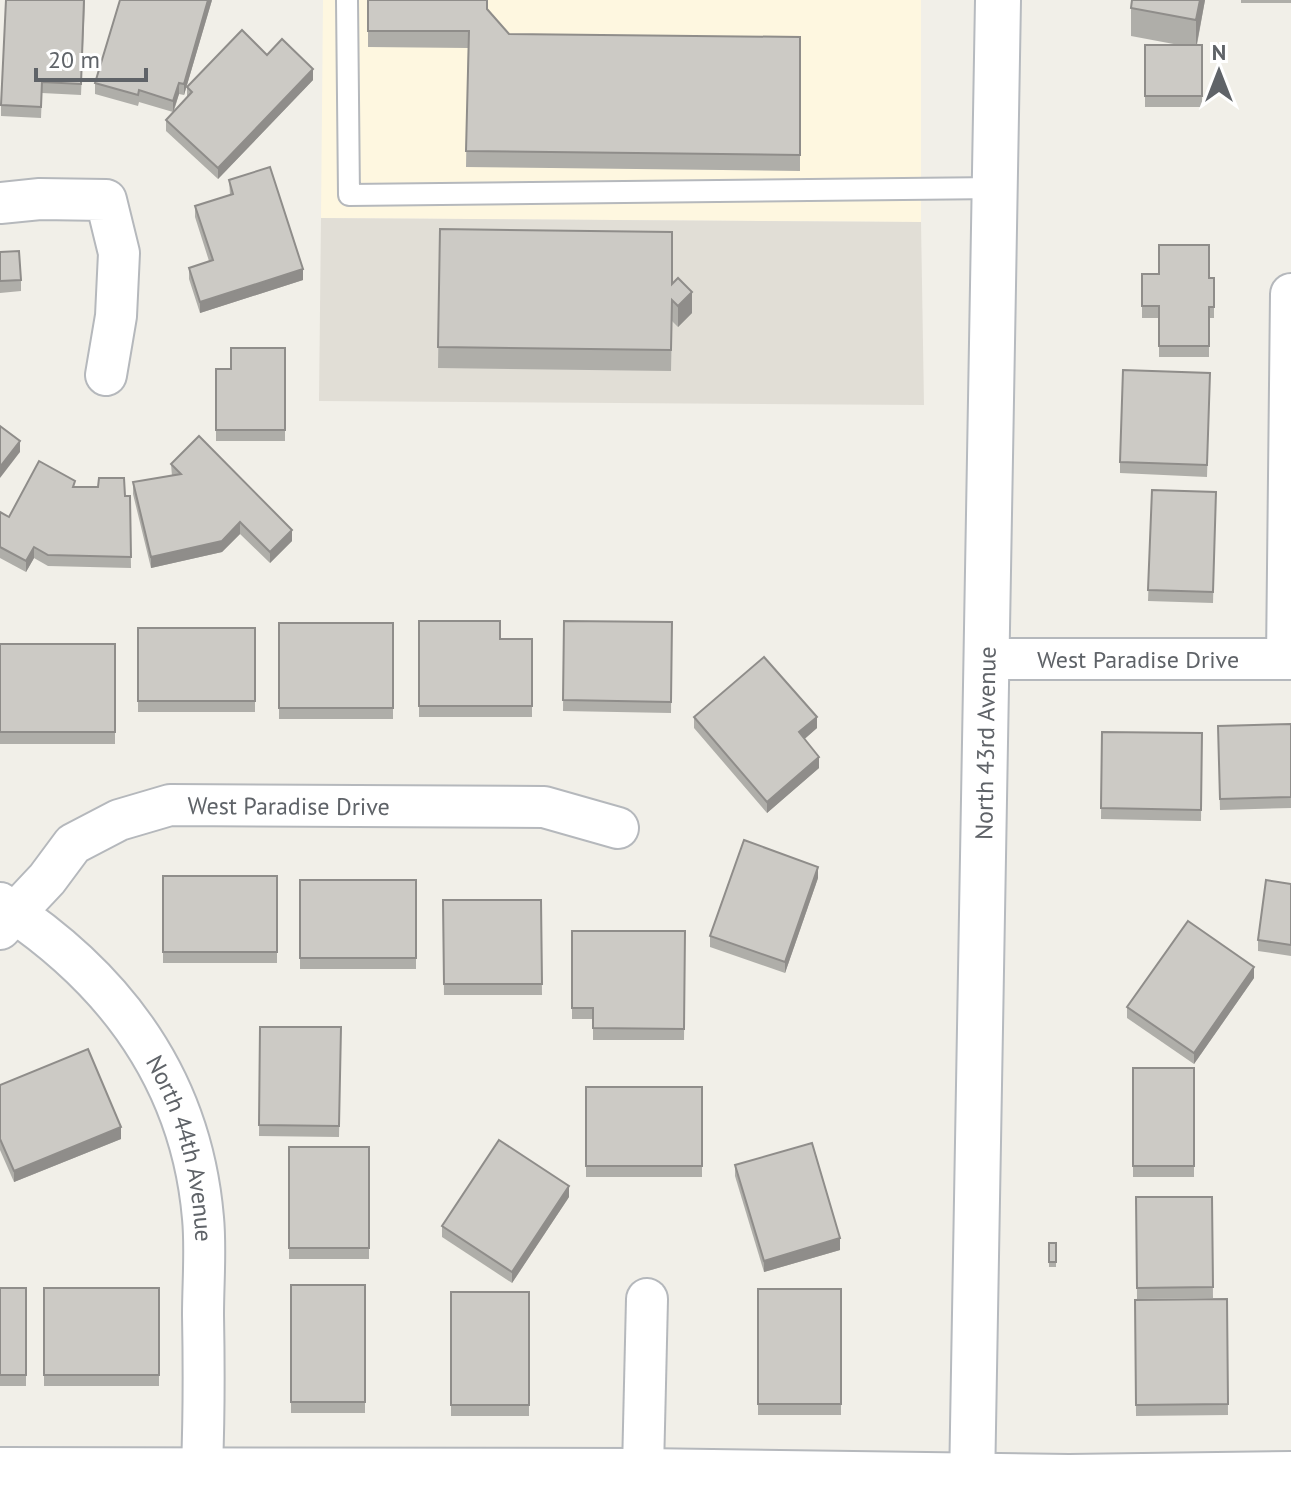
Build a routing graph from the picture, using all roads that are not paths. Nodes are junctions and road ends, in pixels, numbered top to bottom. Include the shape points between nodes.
1 (347, 0) edge
2 (998, 0) edge
3 (997, 188) junction
4 (0, 203) edge
5 (1291, 294) edge
6 (106, 375) dead end
7 (986, 659) junction
8 (1289, 659) edge
9 (618, 828) dead end
10 (5, 915) edge
11 (647, 1299) dead end
12 (202, 1467) junction
13 (0, 1468) edge
14 (643, 1469) junction
15 (1291, 1472) edge
16 (972, 1479) edge

1 - 3 lane via 349,195
2 - 3 main road, North 43rd Avenue
3 - 7 main road, North 43rd Avenue
4 - 6 street via 106,200 119,253
5 - 8 street
7 - 8 street, West Paradise Drive
7 - 16 main road, North 43rd Avenue
9 - 10 street, West Paradise Drive via 544,807 170,805 119,820 73,844
10 - 12 street, North 44th Avenue via 57,944 101,984 139,1032 191,1146 203,1217
11 - 14 street
12 - 13 street
12 - 14 street
14 - 16 street
15 - 16 street

